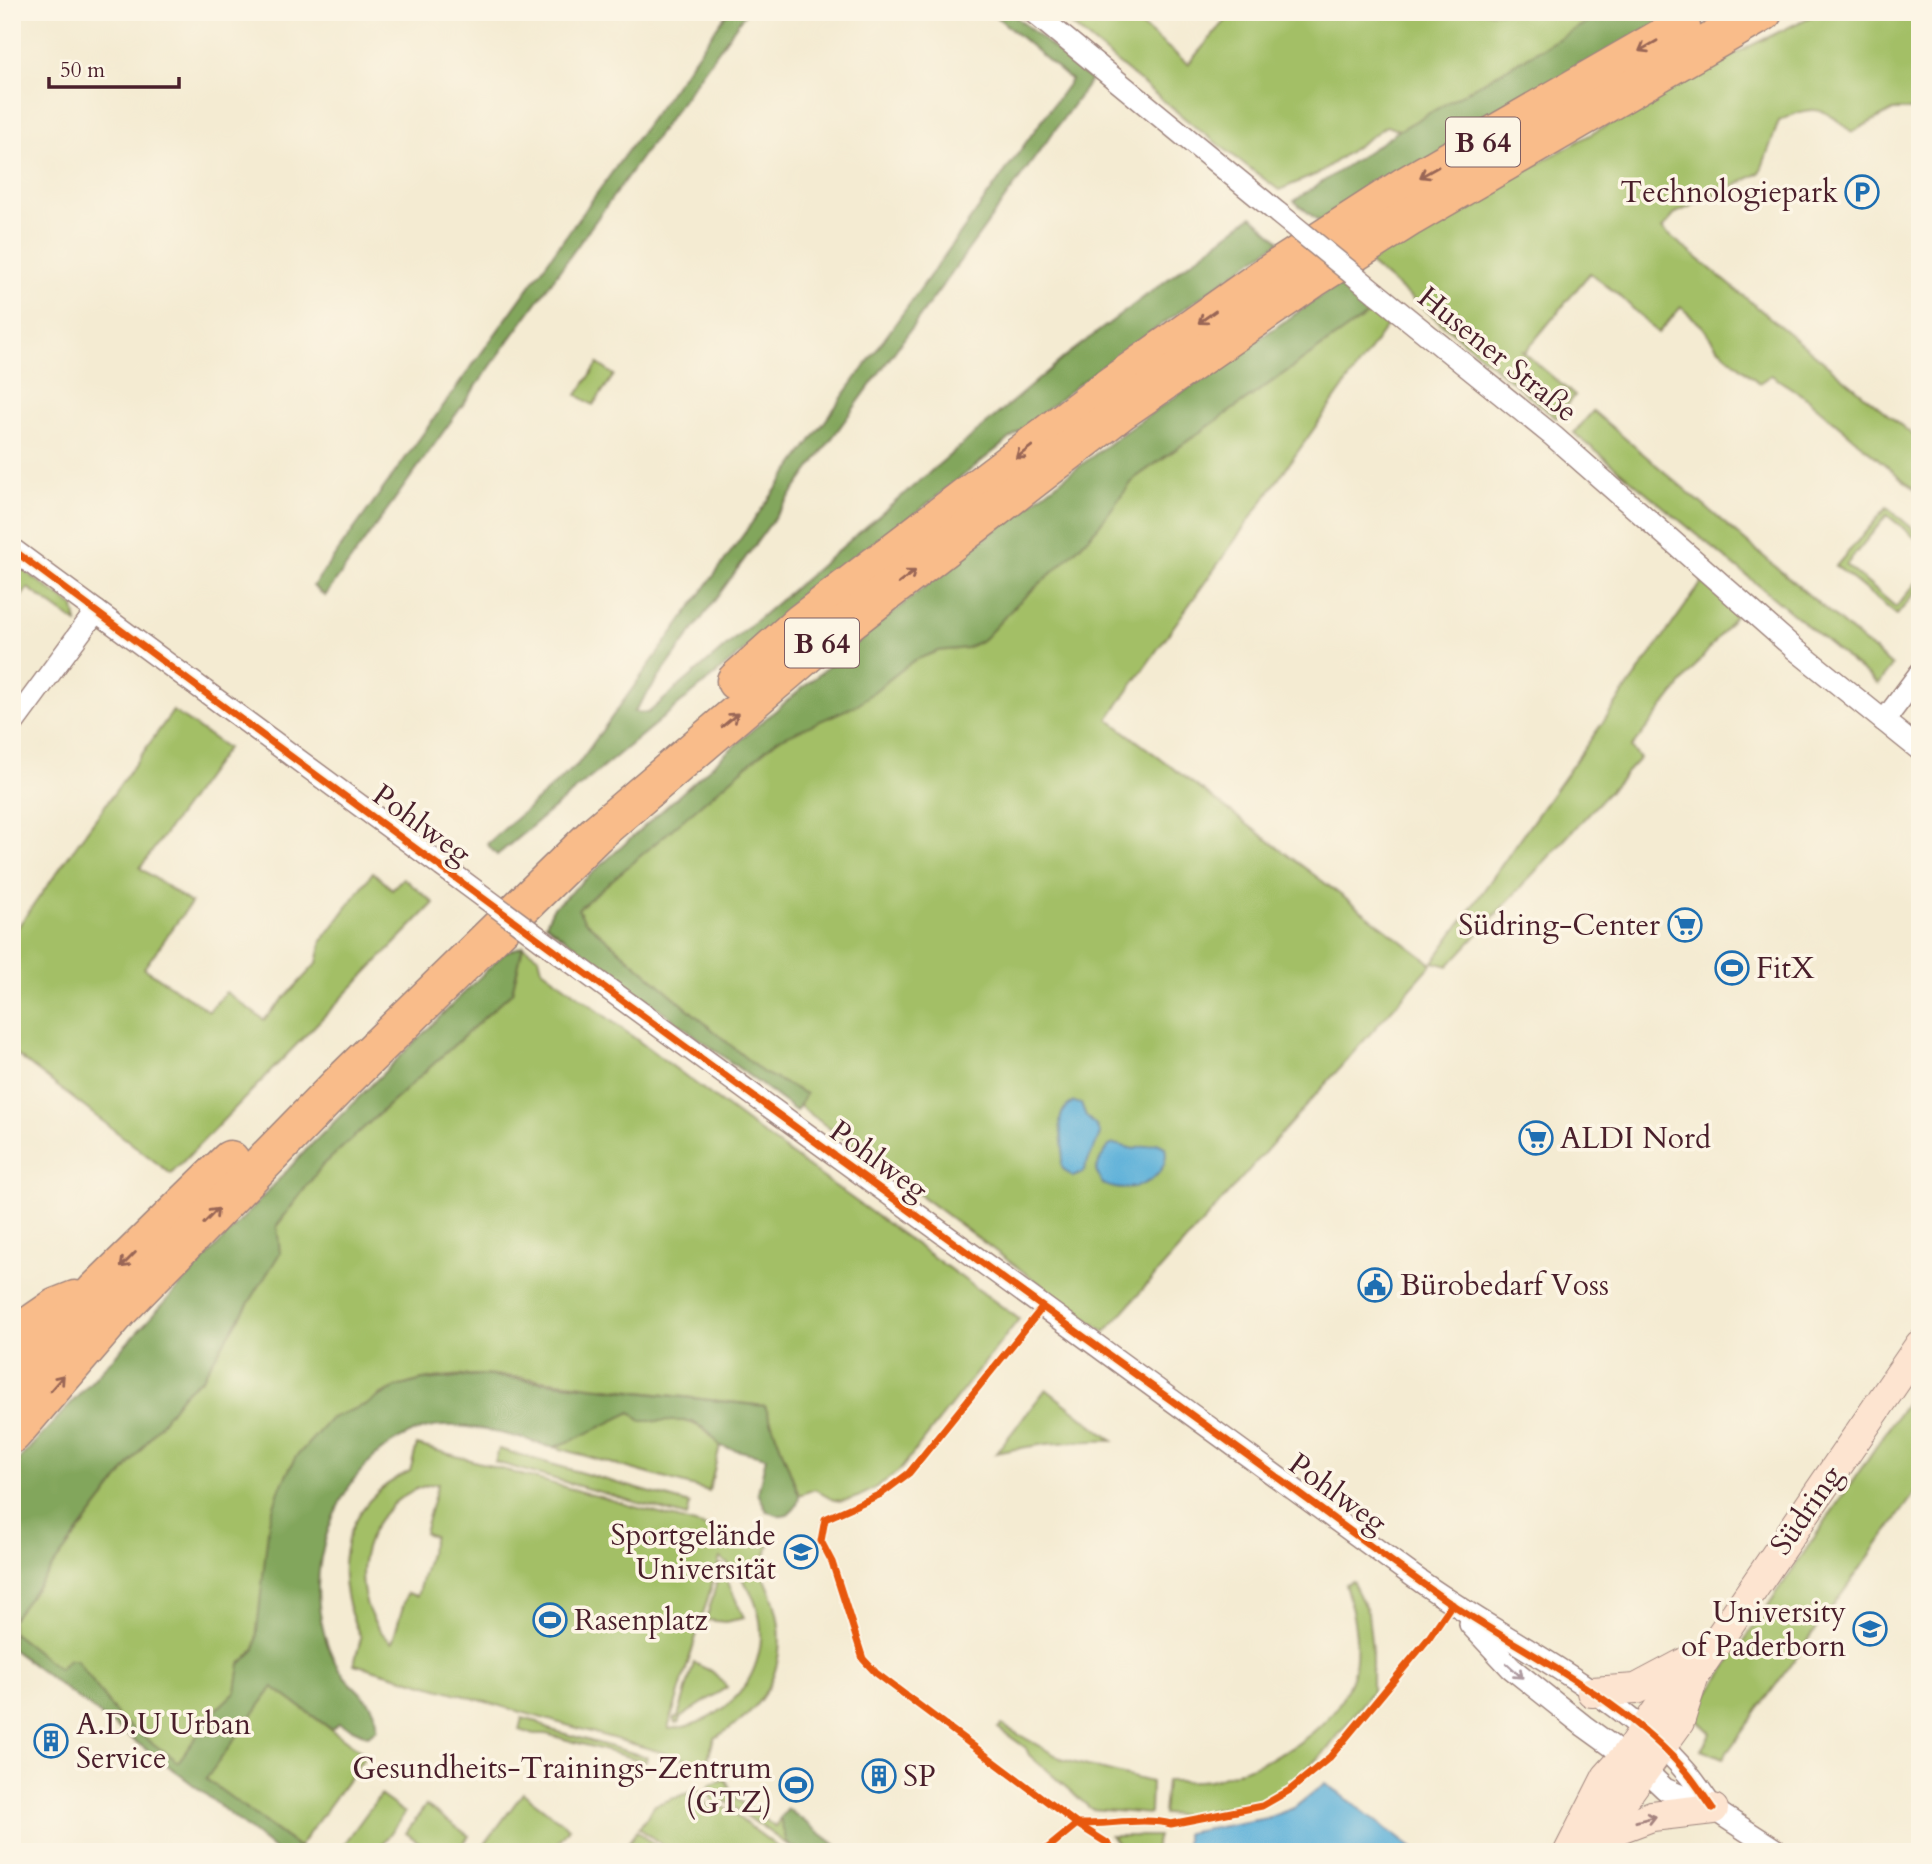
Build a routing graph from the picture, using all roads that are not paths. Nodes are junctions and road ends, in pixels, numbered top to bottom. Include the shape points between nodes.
1 (1033, 12) edge
2 (1707, 12) edge
3 (1763, 12) edge
4 (12, 549) edge
5 (96, 611) junction
6 (1920, 673) edge
7 (1884, 721) junction
8 (12, 725) edge
9 (1920, 750) edge
10 (96, 1292) junction
11 (12, 1338) edge
12 (1920, 1345) edge
13 (12, 1387) edge
14 (12, 1434) edge
15 (1452, 1604) junction
16 (1713, 1646) junction
17 (1592, 1692) junction
18 (1644, 1751) junction
19 (1713, 1809) junction
20 (1569, 1852) edge
21 (1576, 1852) edge
22 (1587, 1852) edge
23 (1779, 1852) edge

1 - 7 street, Husener Straße, bridge via 1553,436 1796,650
2 -> 10 highway, B 64 via 1404,187 1263,278 1108,388 802,622 520,874
14 -> 3 highway, B 64 via 118,1311 337,1087 596,834 808,653 1122,410 1312,279
4 - 5 street, Pohlweg
5 - 8 street
5 - 15 street, Pohlweg, bridge
6 - 7 street
7 - 9 street, Husener Straße
10 - 11 highway via 57,1307
10 - 13 highway, B 64
12 - 16 main road, Südring
15 - 17 street, Pohlweg
15 -> 18 street, Pohlweg via 1511,1668
16 - 17 main road via 1636,1689
16 - 18 main road, Südring via 1694,1675 1664,1700
17 - 18 street, Pohlweg
18 - 19 street, Pohlweg via 1688,1774
18 - 19 street, Pohlweg via 1665,1788
18 - 20 main road, Südring via 1607,1777
18 - 21 main road, Südring via 1630,1790
22 -> 19 main road via 1617,1829 1651,1816
19 - 23 street, Pohlweg

